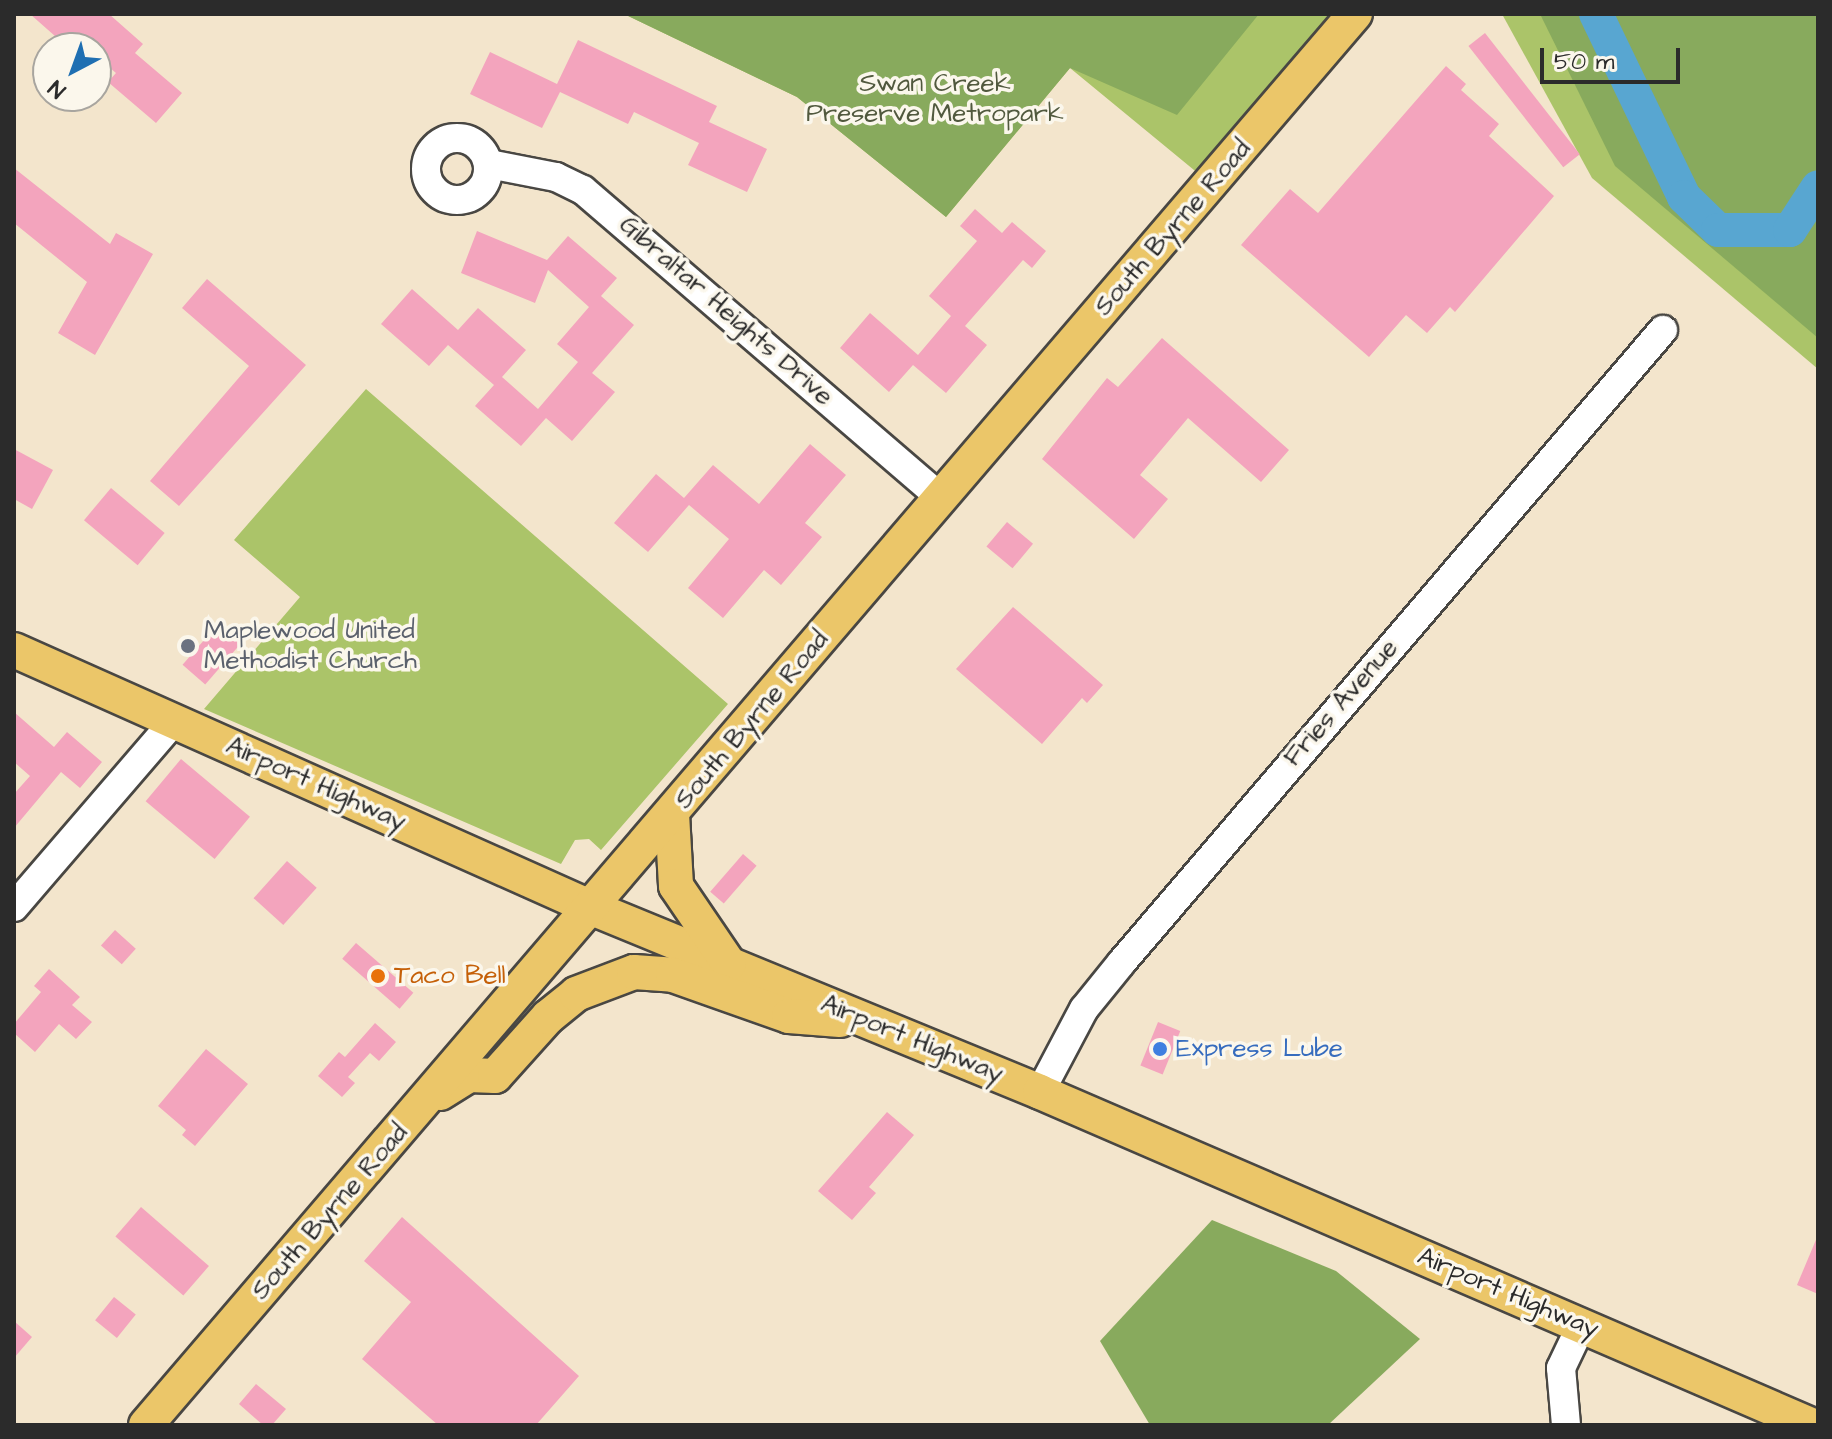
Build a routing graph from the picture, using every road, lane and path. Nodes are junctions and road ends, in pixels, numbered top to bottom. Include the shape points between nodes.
1 (1355, 14) edge
2 (489, 164) dead end
3 (1663, 330) dead end
4 (941, 498) junction
5 (14, 650) edge
6 (174, 721) junction
7 (672, 814) junction
8 (14, 907) edge
9 (592, 908) junction
10 (729, 964) junction
11 (871, 1022) junction
12 (1040, 1092) junction
13 (423, 1104) junction
14 (1582, 1324) junction
15 (146, 1425) edge
16 (1566, 1425) edge
17 (1811, 1425) edge

1 - 4 main road, South Byrne Road
2 - 4 street, Gibraltar Heights Drive via 556,177 583,190
3 - 12 street, Fries Avenue via 1122,962 1084,1009
4 - 7 main road, South Byrne Road
5 - 6 main road, Airport Highway
6 - 8 street
6 - 9 main road, Airport Highway
7 - 9 main road, South Byrne Road
7 - 10 main road via 676,886
9 - 10 main road, Airport Highway
9 - 13 main road, South Byrne Road
10 - 11 main road, Airport Highway
11 - 12 main road, Airport Highway
11 - 13 main road via 789,1016 673,975 634,972 576,994 495,1076 469,1075
12 - 14 main road, Airport Highway
13 - 15 main road, South Byrne Road
14 - 16 street via 1561,1368
14 - 17 main road, Airport Highway

